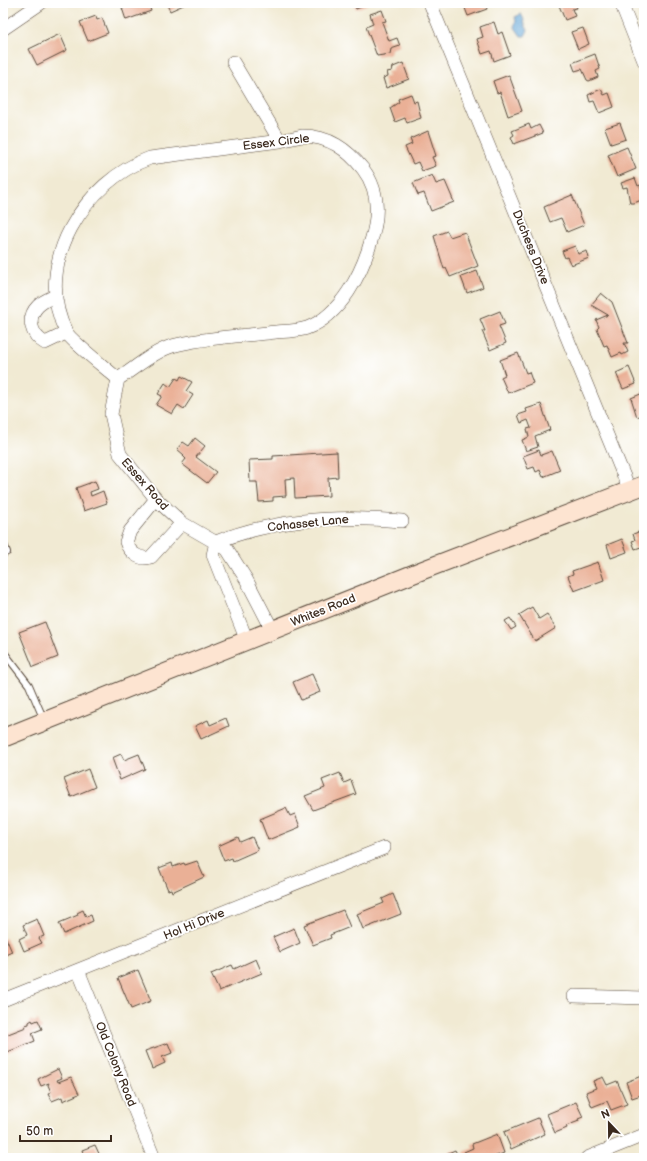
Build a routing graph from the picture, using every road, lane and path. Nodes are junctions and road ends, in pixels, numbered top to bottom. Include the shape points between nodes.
1 (41, 3) edge
2 (430, 3) edge
3 (622, 3) edge
4 (3, 29) edge
5 (644, 58) edge
6 (233, 62) dead end
7 (280, 142) junction
8 (55, 296) junction
9 (66, 333) junction
10 (118, 378) junction
11 (637, 488) edge
12 (156, 499) junction
13 (402, 520) dead end
14 (182, 523) junction
15 (3, 542) edge
16 (216, 542) junction
17 (5, 553) edge
18 (273, 630) junction
19 (248, 641) junction
20 (3, 651) edge
21 (44, 722) junction
22 (3, 738) edge
23 (384, 848) dead end
24 (78, 970) junction
25 (574, 996) dead end
26 (644, 998) edge
27 (3, 1000) edge
28 (644, 1135) edge
29 (154, 1158) edge
30 (587, 1158) edge

1 - 4 street
2 - 11 street, Duchess Drive
3 - 5 street
6 - 7 street
7 - 8 street, Essex Circle via 150,158 133,164 117,174 90,199 74,223 58,261
7 - 10 street, Essex Circle via 302,136 328,140 352,155 366,173 377,200 376,224 367,255 351,288 324,318 306,328 172,346
8 - 9 street, Essex Circle
8 - 9 street via 34,311 31,325 33,332 38,339 45,342
9 - 10 street
10 - 12 street, Essex Road via 111,414 115,441 120,454
11 - 18 street, Whites Road
12 - 14 street, Essex Road
12 - 14 street via 128,534 126,542 131,552 142,558 151,557
13 - 16 street, Cohasset Lane via 348,518 280,525 236,534
14 - 16 street, Essex Road
15 - 17 lane
16 - 18 street, Essex Road via 227,549
16 - 19 street via 213,555
18 - 19 street, Whites Road
19 - 21 street, Whites Road
20 - 21 lane via 29,685
21 - 22 street, Whites Road
23 - 24 street, Hol Hi Drive
24 - 27 street, Hol Hi Drive
24 - 29 street, Old Colony Road
25 - 26 street
28 - 30 street

